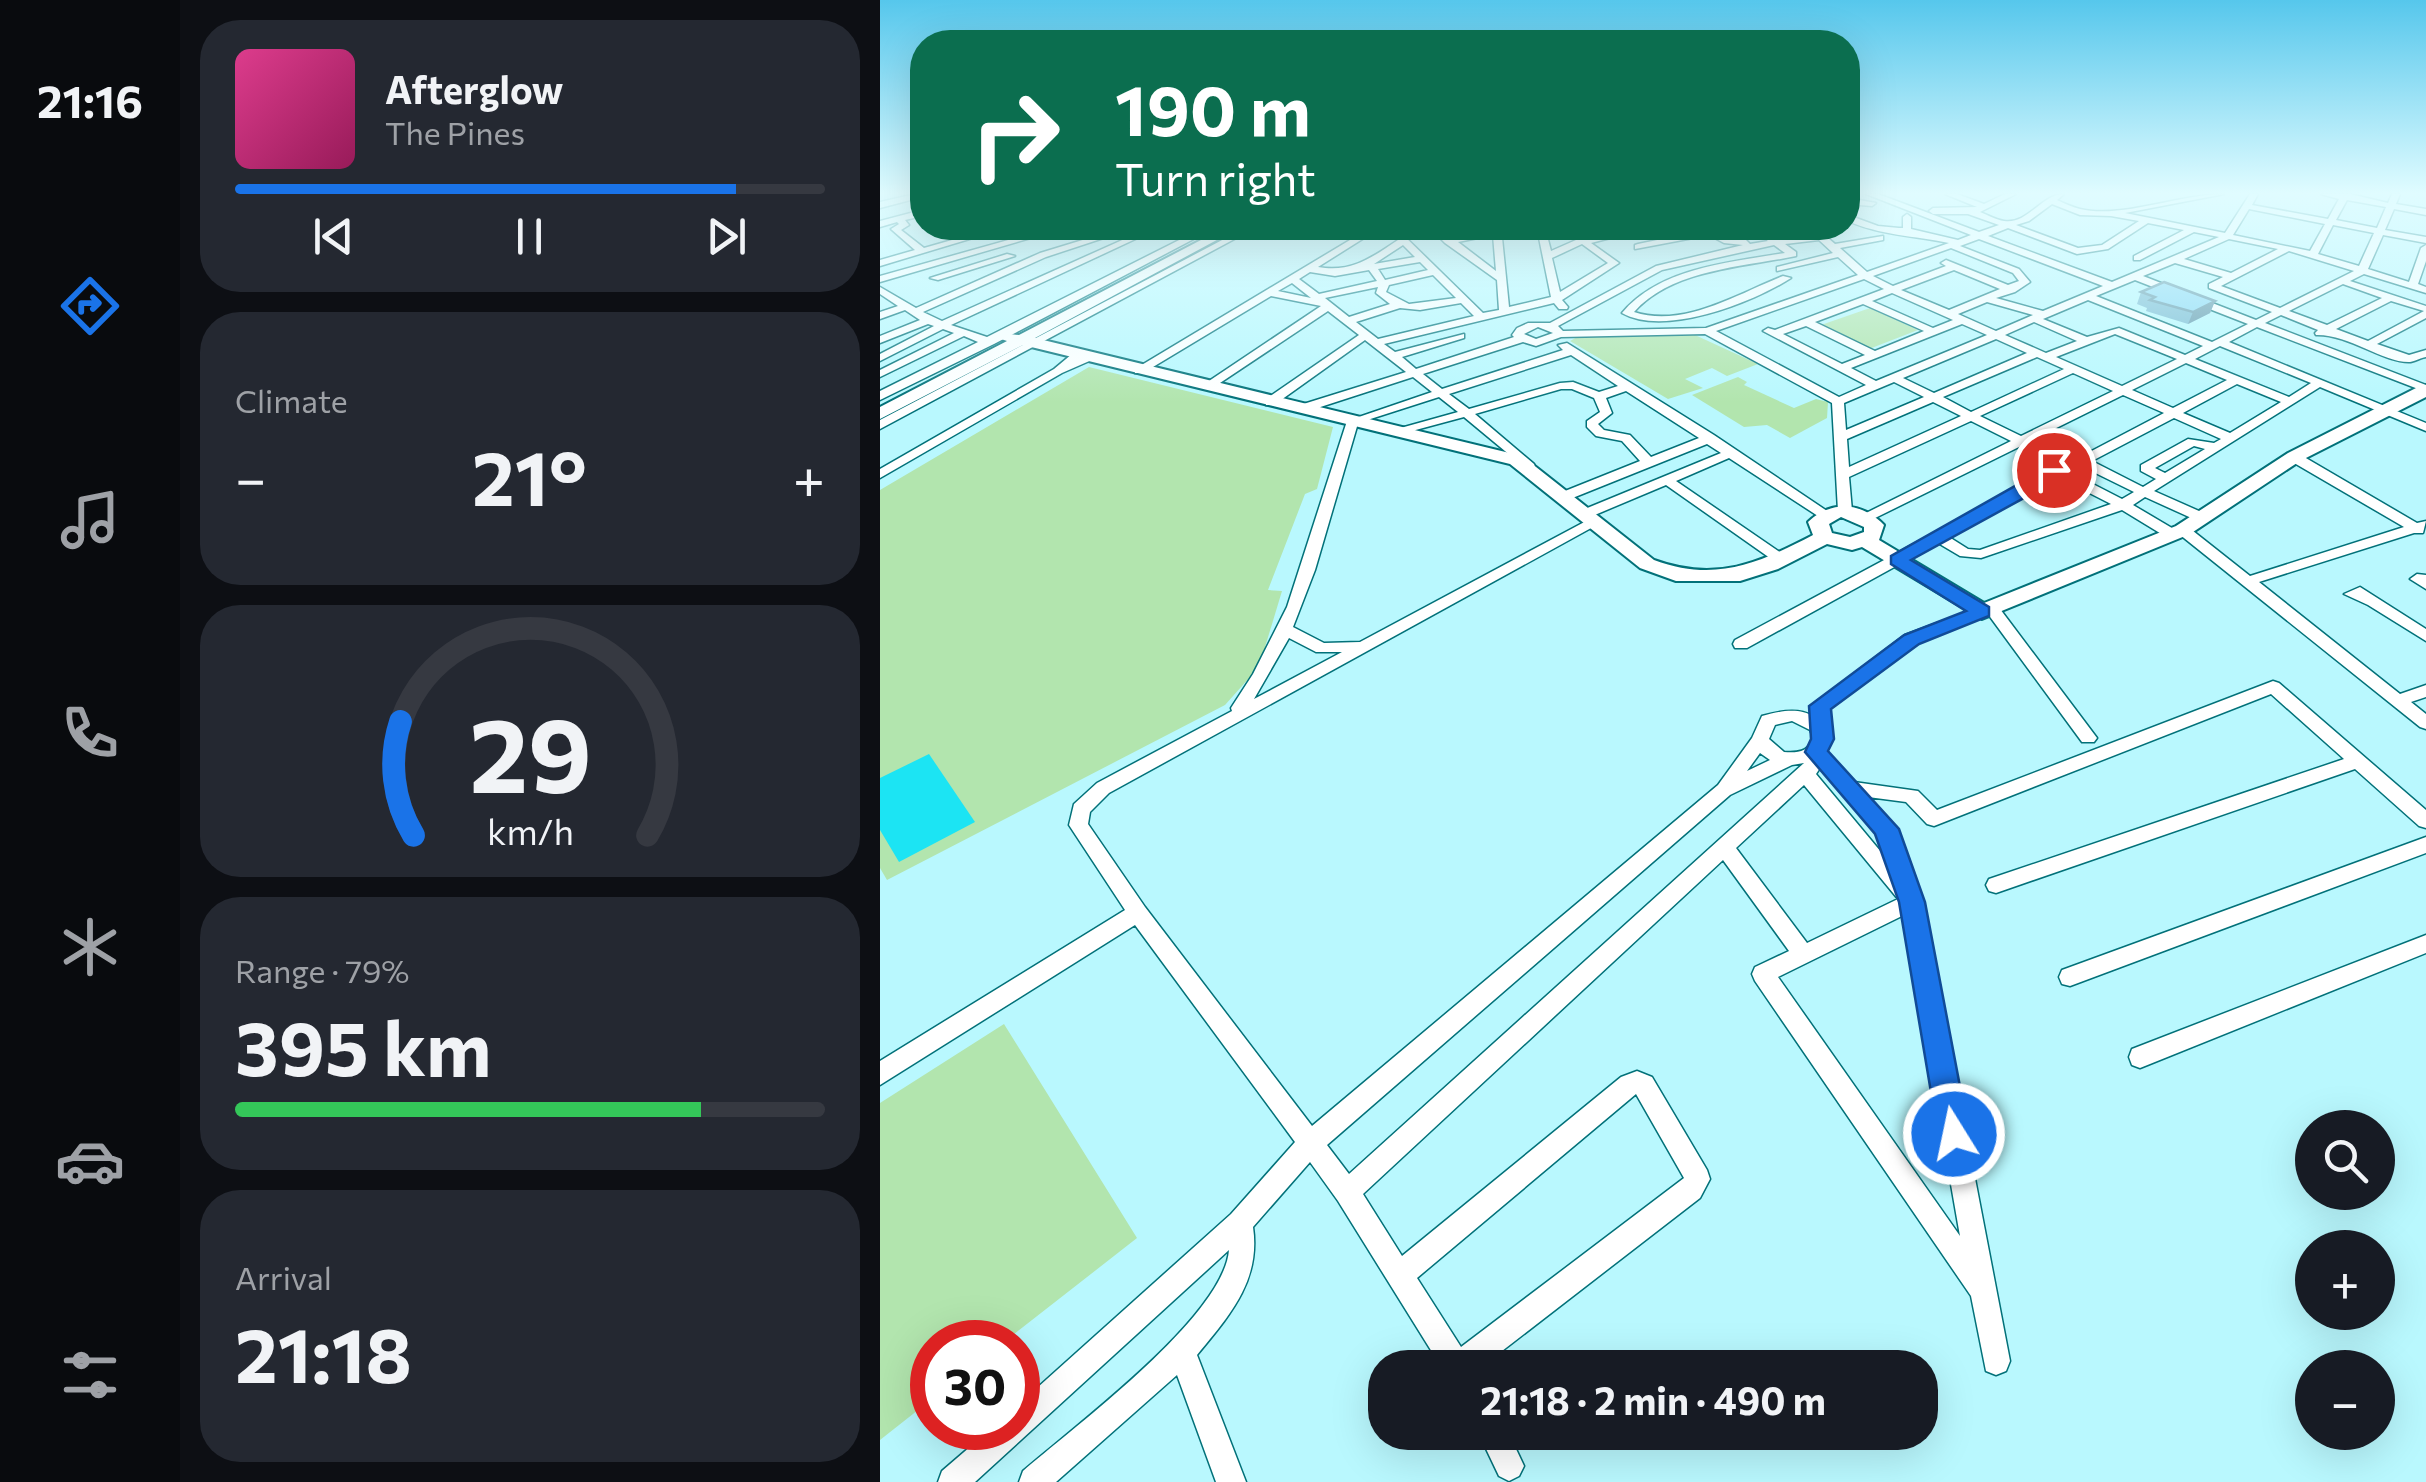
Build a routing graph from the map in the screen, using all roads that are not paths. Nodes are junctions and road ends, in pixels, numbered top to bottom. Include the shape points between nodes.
1 (935, 263) edge
2 (986, 263) edge
3 (1024, 263) edge
4 (1078, 263) edge
5 (1126, 263) edge
6 (1138, 263) edge
7 (1150, 263) edge
8 (1162, 263) edge
9 (1174, 263) edge
10 (1319, 263) edge
11 (1371, 263) edge
12 (1396, 263) edge
13 (1426, 263) edge
14 (1479, 263) edge
15 (1498, 263) edge
16 (1549, 263) edge
17 (1613, 263) edge
18 (1653, 263) edge
19 (1679, 263) edge
20 (1770, 263) edge
21 (1800, 263) edge
22 (1851, 263) edge
23 (1904, 263) edge
24 (1948, 263) edge
25 (1996, 263) edge
26 (2053, 263) edge
27 (2152, 263) edge
28 (2168, 263) edge
29 (2187, 263) edge
30 (2257, 263) edge
31 (2341, 263) edge
32 (2365, 263) edge
33 (1135, 265) junction
34 (1956, 266) junction
35 (2160, 266) junction
36 (1761, 267) junction
37 (919, 268) junction
38 (1366, 268) junction
39 (1658, 268) junction
40 (1310, 269) junction
41 (2362, 270) junction
42 (1435, 272) junction
43 (1332, 273) junction
44 (2422, 273) edge
45 (1002, 275) junction
46 (1052, 275) junction
47 (1646, 276) junction
48 (2231, 276) junction
49 (1867, 277) junction
50 (936, 278) junction
51 (1292, 278) junction
52 (1499, 278) junction
53 (1786, 278) junction
54 (2136, 278) junction
55 (880, 279) edge
56 (2342, 281) junction
57 (1035, 282) junction
58 (1382, 282) junction
59 (1673, 283) junction
60 (1096, 285) junction
61 (1576, 286) junction
62 (2115, 286) junction
63 (2412, 286) junction
64 (1344, 290) junction
65 (1894, 290) junction
66 (2011, 290) junction
67 (2426, 290) edge
68 (960, 292) junction
69 (1268, 292) junction
70 (1819, 292) junction
71 (881, 293) edge
72 (1606, 297) junction
73 (2088, 297) junction
74 (2391, 297) junction
75 (1463, 299) junction
76 (1556, 299) junction
77 (1988, 299) junction
78 (1865, 301) junction
79 (1323, 302) junction
80 (1399, 305) junction
81 (1437, 305) junction
82 (904, 307) junction
83 (1504, 310) junction
84 (917, 311) junction
85 (2426, 311) edge
86 (2277, 312) junction
87 (1950, 314) junction
88 (1480, 315) junction
89 (880, 316) edge
90 (2040, 317) junction
91 (1565, 319) junction
92 (928, 320) junction
93 (1746, 320) junction
94 (1962, 320) junction
95 (1348, 321) junction
96 (1457, 321) junction
97 (1807, 322) junction
98 (2255, 323) junction
99 (1442, 324) junction
100 (944, 326) junction
101 (2326, 330) junction
102 (1932, 331) junction
103 (964, 332) junction
104 (1707, 332) junction
105 (2277, 332) junction
106 (1555, 333) junction
107 (1774, 334) junction
108 (1996, 335) junction
109 (1372, 338) junction
110 (2264, 338) dead end
111 (1520, 339) junction
112 (880, 340) edge
113 (2084, 340) junction
114 (1004, 341) junction
115 (2302, 341) junction
116 (2214, 343) junction
117 (2252, 344) dead end
118 (2368, 345) junction
119 (1570, 350) junction
120 (2239, 350) junction
121 (2426, 353) edge
122 (1874, 355) junction
123 (2041, 355) junction
124 (1394, 356) junction
125 (2398, 356) junction
126 (1082, 357) junction
127 (880, 358) edge
128 (2186, 358) junction
129 (1842, 368) junction
130 (2372, 368) junction
131 (2072, 369) junction
132 (1139, 371) junction
133 (1416, 373) junction
134 (880, 374) edge
135 (1895, 378) junction
136 (2238, 379) junction
137 (2321, 382) junction
138 (1628, 386) junction
139 (1875, 386) junction
140 (1207, 387) junction
141 (2120, 390) junction
142 (2426, 390) edge
143 (1441, 392) junction
144 (880, 396) edge
145 (1599, 396) junction
146 (1935, 398) junction
147 (1838, 401) junction
148 (2290, 401) junction
149 (1270, 402) junction
150 (880, 403) edge
151 (2387, 408) junction
152 (1302, 409) junction
153 (1464, 411) junction
154 (2173, 413) junction
155 (880, 414) edge
156 (1969, 416) junction
157 (1354, 421) junction
158 (880, 425) edge
159 (2426, 427) edge
160 (1401, 432) junction
161 (2228, 437) junction
162 (1710, 438) junction
163 (1840, 438) junction
164 (2018, 441) junction
165 (2214, 447) junction
166 (1731, 453) junction
167 (2294, 457) junction
168 (2082, 461) junction
169 (1650, 463) junction
170 (2057, 466) junction
171 (1529, 468) junction
172 (880, 474) edge
173 (1843, 475) junction
174 (1667, 480) junction
175 (2164, 480) junction
176 (2144, 492) junction
177 (2104, 495) junction
178 (1565, 496) junction
179 (2122, 504) junction
180 (1835, 513) junction
181 (1590, 518) junction
182 (1867, 518) junction
183 (2203, 518) junction
184 (2060, 527) junction
185 (2422, 529) edge
186 (2178, 532) junction
187 (1824, 536) junction
188 (1940, 538) junction
189 (1867, 540) junction
190 (1782, 560) junction
191 (1898, 560) junction
192 (2251, 580) junction
193 (2373, 602) dead end
194 (1987, 610) junction
195 (1286, 630) junction
196 (2426, 636) edge
197 (1741, 644) dead end
198 (1364, 645) junction
199 (2426, 690) edge
200 (2398, 701) junction
201 (1820, 706) junction
202 (1785, 714) junction
203 (1232, 716) junction
204 (2426, 724) edge
205 (2088, 738) dead end
206 (1760, 740) junction
207 (1820, 747) junction
208 (2356, 760) junction
209 (1797, 767) junction
210 (1850, 788) junction
211 (1724, 790) junction
212 (2426, 822) edge
213 (2426, 845) edge
214 (1724, 846) junction
215 (1996, 885) dead end
216 (1912, 902) junction
217 (1138, 914) junction
218 (2426, 944) edge
219 (1803, 954) junction
220 (2070, 977) dead end
221 (2140, 1058) dead end
222 (880, 1074) edge
223 (1310, 1144) junction
224 (1347, 1192) junction
225 (1240, 1223) junction
226 (1402, 1273) junction
227 (1982, 1288) junction
228 (1448, 1350) edge
229 (1480, 1350) edge
230 (1182, 1352) junction
231 (1996, 1361) dead end
232 (1040, 1404) edge
233 (989, 1450) edge
234 (1501, 1450) edge
235 (1509, 1466) dead end
236 (953, 1482) edge
237 (1034, 1482) edge
238 (1230, 1482) edge

1 - 37 street
2 - 50 street
3 - 45 street
4 - 46 street
5 - 33 street
6 - 33 street
7 - 114 street
8 - 114 street
9 - 114 street
10 - 40 street
11 - 38 street
12 - 38 street
13 - 42 street
14 - 52 street
15 - 52 street
16 - 76 street
17 - 61 street
18 - 39 street
19 - 39 street
20 - 36 street
21 - 36 street
22 - 49 street
23 - 49 street
24 - 34 street
25 - 66 street via 2026,282
26 - 62 street
27 - 35 street
28 - 35 street
29 - 48 street
30 - 48 street
31 - 41 street
32 - 41 street
33 - 60 street
34 - 65 street
34 - 66 street
35 - 54 street
36 - 53 street
36 - 59 street via 1728,280 1712,271
37 - 50 street
37 - 55 street
38 - 43 street
38 - 58 street
39 - 47 street
40 - 43 street
40 - 51 street
41 - 56 street
41 - 63 street
42 - 58 street
42 - 75 street
43 - 64 street via 1330,279
44 - 63 street
45 - 57 street
45 - 68 street
46 - 57 street
46 - 60 street
47 - 59 street
47 - 72 street
48 - 86 street via 2213,286
49 - 65 street
49 - 70 street
50 - 68 street
51 - 69 street
51 - 79 street
52 - 83 street
53 - 59 street via 1706,312 1646,318 1627,313
53 - 70 street
54 - 62 street
54 - 98 street
56 - 74 street
56 - 86 street
57 - 100 street
58 - 64 street
58 - 80 street via 1381,293
60 - 114 street
61 - 72 street
61 - 76 street
62 - 73 street
63 - 67 street
64 - 79 street
65 - 78 street
65 - 87 street
66 - 77 street
68 - 84 street
69 - 79 street
69 - 132 street
70 - 93 street
71 - 82 street
72 - 91 street
73 - 90 street
73 - 116 street
74 - 85 street
74 - 101 street
75 - 81 street
75 - 88 street
76 - 83 street
76 - 91 street
77 - 87 street
77 - 90 street
78 - 97 street
78 - 102 street
79 - 95 street
79 - 140 street
80 - 81 street
80 - 95 street
81 - 96 street
82 - 84 street
82 - 89 street
83 - 88 street
84 - 92 street
85 - 118 street
86 - 98 street
86 - 101 street
87 - 94 street
88 - 96 street
90 - 108 street
90 - 113 street
91 - 106 street
92 - 100 street
92 - 112 street
93 - 104 street
93 - 107 street
94 - 102 street
94 - 108 street
95 - 109 street
96 - 99 street
97 - 107 street
97 - 122 street
98 - 105 street
98 - 116 street
99 - 109 street
99 - 124 street via 1460,336
100 - 103 street
100 - 127 street
101 - 115 street
101 - 118 street
102 - 122 street
103 - 114 street
103 - 134 street
104 - 106 street
104 - 147 street
105 - 110 street
105 - 115 street
106 - 111 street via 1536,343
106 - 111 street via 1526,327
106 - 119 street
107 - 129 street
108 - 123 street
108 - 135 street
109 - 124 street
109 - 149 street
111 - 133 street
113 - 123 street
113 - 128 street via 2115,330
114 - 126 street
114 - 144 street
114 - 150 street
114 - 155 street
114 - 158 street
115 - 130 street
116 - 120 street
116 - 128 street
117 - 120 street
118 - 125 street
119 - 138 street
119 - 143 street
120 - 137 street
121 - 125 street
122 - 129 street
123 - 131 street
123 - 146 street
124 - 133 street
125 - 130 street
126 - 132 street
126 - 172 street
128 - 136 street
128 - 141 street
129 - 139 street
130 - 142 street
131 - 141 street
131 - 156 street
132 - 140 street
133 - 143 street
133 - 152 street
135 - 139 street
135 - 146 street
136 - 148 street
136 - 154 street
137 - 148 street
137 - 151 street
138 - 145 street
138 - 162 street
139 - 147 street
140 - 149 street
141 - 154 street
141 - 164 street
142 - 151 street
143 - 153 street
143 - 157 street
145 - 153 street via 1568,384
145 - 169 street via 1606,414 1591,424 1626,438
146 - 156 street
146 - 163 street
147 - 163 street
148 - 161 street
149 - 152 street
151 - 159 street
151 - 167 street
152 - 157 street
153 - 160 street
153 - 171 street
154 - 161 street
154 - 168 street
156 - 164 street
156 - 173 street
157 - 160 street
157 - 195 street
160 - 171 street
161 - 165 street
162 - 166 street
162 - 169 street
163 - 173 street
164 - 170 street
164 - 182 street
165 - 175 street
165 - 175 street via 2192,442 2146,468
166 - 174 street
166 - 180 street
167 - 183 street
167 - 185 street
168 - 170 street via 2069,456
168 - 176 street
169 - 178 street
170 - 177 street
170 - 188 street
171 - 178 street
173 - 180 street
174 - 181 street
174 - 190 street
175 - 176 street
176 - 179 street
176 - 183 street
177 - 179 street
177 - 184 street
178 - 181 street
179 - 184 street
179 - 186 street
180 - 182 street
180 - 187 street via 1817,524
181 - 190 street via 1647,564 1676,575 1724,578
181 - 198 street
182 - 189 street via 1875,530
183 - 186 street
184 - 188 street via 1981,554
185 - 192 street
186 - 192 street
186 - 194 street
187 - 189 street via 1847,544
187 - 190 street
188 - 191 street
189 - 191 street
191 - 194 street
191 - 197 street
192 - 200 street
193 - 196 street
194 - 201 street via 1912,639
194 - 205 street
195 - 198 street via 1322,648
195 - 203 street
198 - 203 street
199 - 200 street
200 - 204 street
201 - 202 street
201 - 207 street
202 - 206 street via 1762,726
202 - 207 street via 1810,720
203 - 217 street via 1117,779 1080,809 1078,825 1087,844
206 - 209 street
206 - 211 street
207 - 209 street
207 - 210 street
208 - 210 street via 2273,687 1934,819 1911,796
208 - 212 street
208 - 215 street
209 - 211 street
209 - 214 street
209 - 216 street
210 - 216 street via 1886,829
211 - 223 street
213 - 220 street
214 - 219 street
214 - 224 street
216 - 219 street
216 - 227 street
217 - 222 street
217 - 223 street
218 - 221 street
219 - 227 street via 1763,974
223 - 224 street
223 - 225 street
224 - 226 street
225 - 230 street via 1246,1251 1240,1280
225 - 232 street
226 - 228 street
226 - 229 street via 1629,1085 1644,1086 1698,1179
227 - 231 street
230 - 237 street
230 - 238 street
233 - 236 street
234 - 235 street

